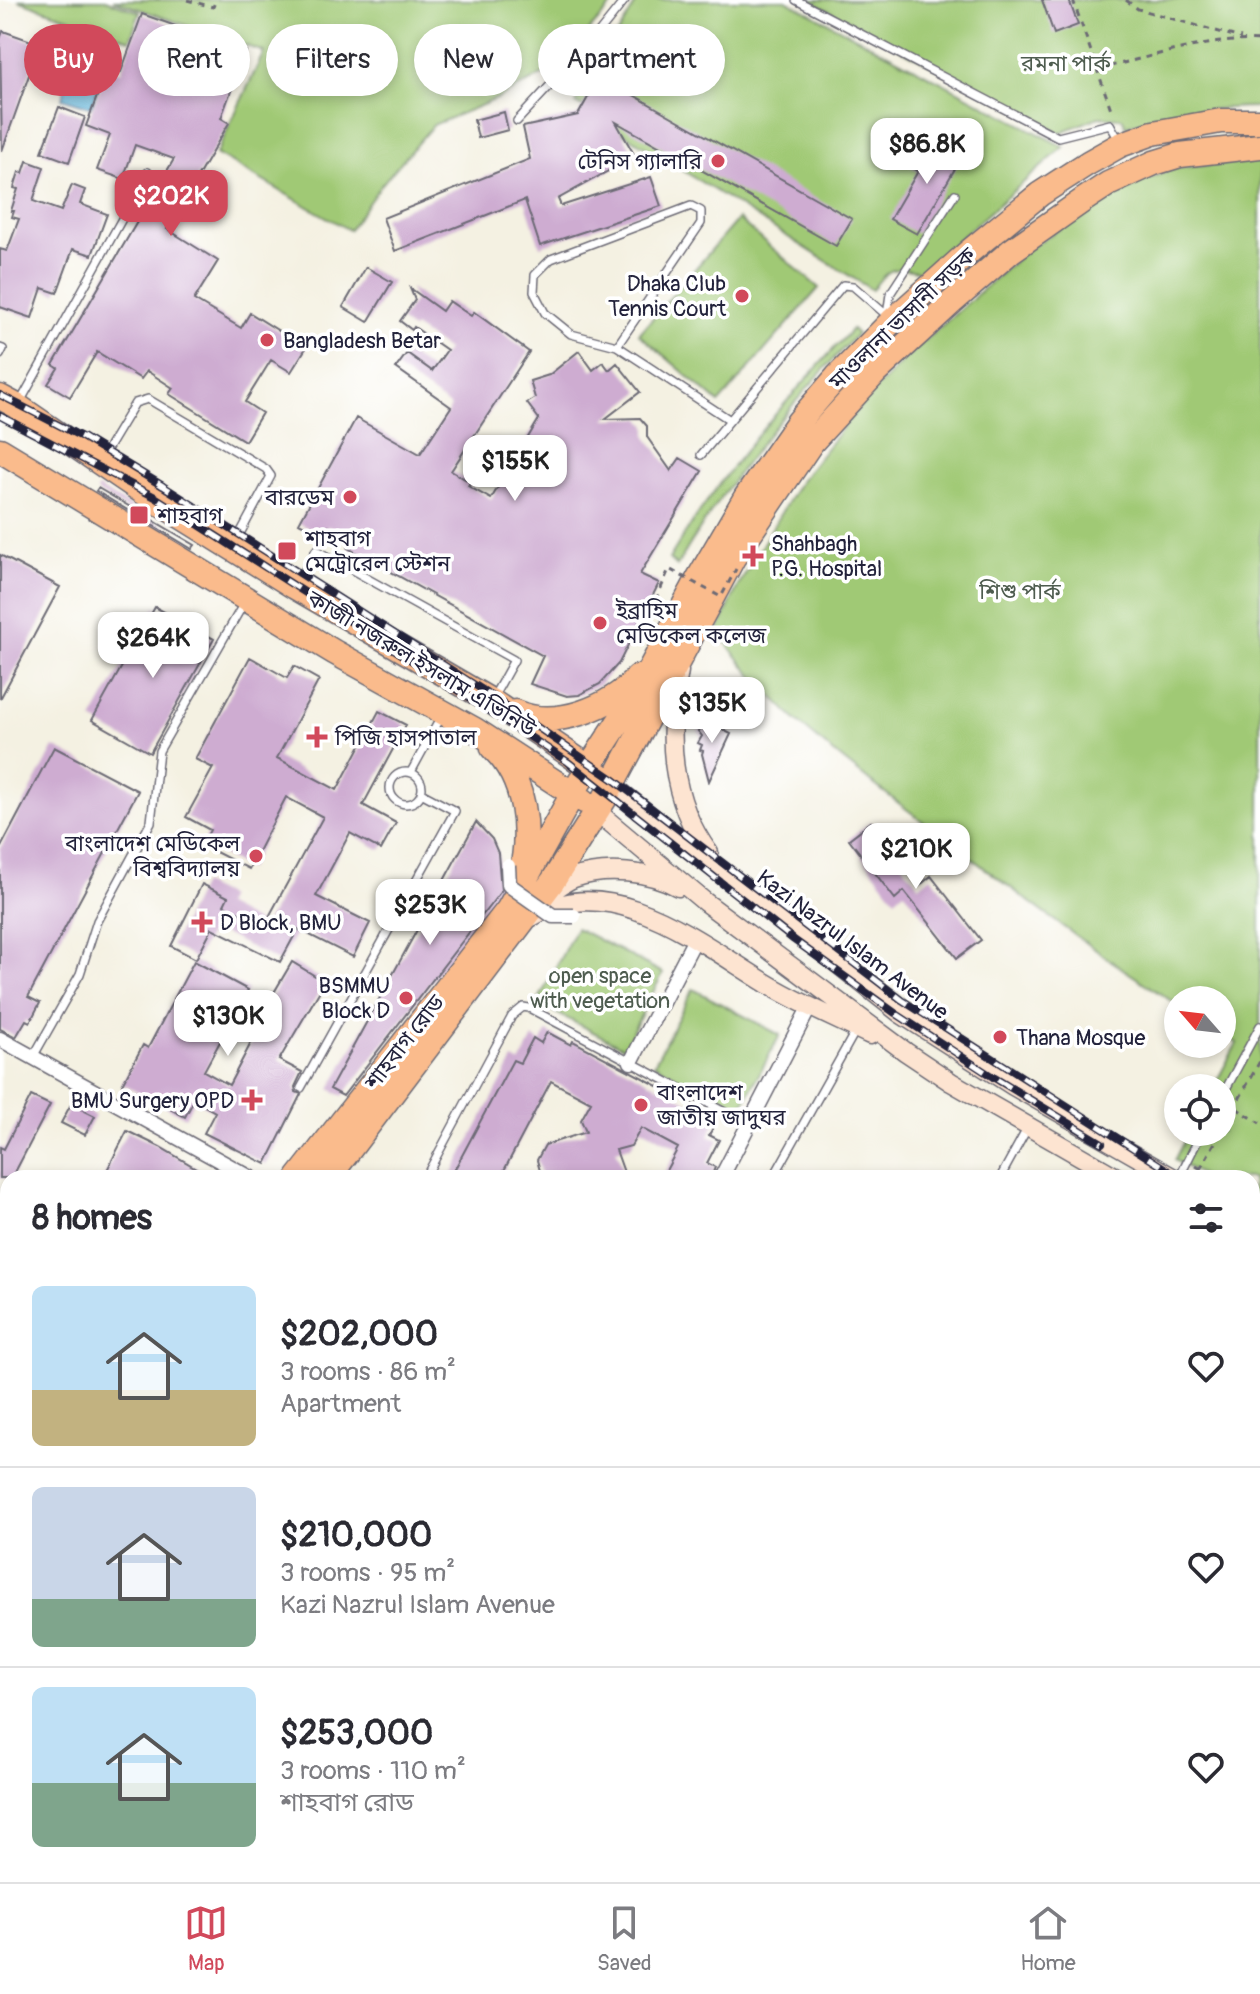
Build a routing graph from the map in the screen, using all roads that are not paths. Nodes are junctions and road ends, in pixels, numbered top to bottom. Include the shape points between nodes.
1 (625, 0) edge
2 (796, 0) edge
3 (517, 121) dead end
4 (1260, 121) edge
5 (1121, 144) junction
6 (1260, 146) edge
7 (148, 172) dead end
8 (955, 194) dead end
9 (890, 318) junction
10 (912, 339) junction
11 (617, 346) junction
12 (0, 348) edge
13 (0, 355) edge
14 (9, 402) edge
15 (730, 420) junction
16 (0, 450) edge
17 (701, 455) dead end
18 (98, 463) junction
19 (233, 548) junction
20 (295, 587) junction
21 (247, 598) junction
22 (673, 651) junction
23 (491, 701) junction
24 (444, 711) junction
25 (475, 730) junction
26 (411, 772) junction
27 (593, 789) junction
28 (421, 793) junction
29 (508, 866) dead end
30 (724, 874) junction
31 (705, 902) junction
32 (516, 916) junction
33 (574, 916) dead end
34 (695, 939) junction
35 (810, 1006) junction
36 (1260, 1026) edge
37 (856, 1028) junction
38 (0, 1039) edge
39 (906, 1052) junction
40 (33, 1057) junction
41 (631, 1062) junction
42 (1234, 1074) edge
43 (301, 1088) dead end
44 (749, 1125) junction
45 (1028, 1127) junction
46 (1194, 1146) edge
47 (237, 1170) edge
48 (305, 1170) edge
49 (334, 1170) edge
50 (429, 1170) edge
51 (725, 1170) edge
52 (777, 1170) edge
53 (1004, 1170) edge
54 (1104, 1170) edge
55 (1162, 1170) edge
56 (1181, 1170) edge

1 - 3 lane
2 - 5 lane via 1058,137 1110,124
4 - 5 highway, মাওলানা ভাসানী সড়ক via 1179,127
5 - 9 highway, মাওলানা ভাসানী সড়ক via 1040,194
6 - 10 highway, মাওলানা ভাসানী সড়ক via 1180,155 1108,184 1011,251
7 - 14 lane
8 - 9 lane via 890,294
9 - 10 lane
9 - 15 lane via 853,286 843,285
9 - 22 highway, মাওলানা ভাসানী সড়ক via 788,436 723,535
10 - 22 highway, মাওলানা ভাসানী সড়ক via 811,443
11 - 11 lane via 571,334 545,313 534,292 535,275 551,259 691,206 701,211 701,223
11 - 15 lane
12 - 13 lane
14 - 18 highway, কাজী নজরুল ইসলাম এভিনিউ
15 - 17 lane
16 - 21 highway, কাজী নজরুল ইসলাম এভিনিউ
18 - 19 highway, কাজী নজরুল ইসলাম এভিনিউ
18 - 19 lane via 135,403 148,399 266,469 271,476
19 - 20 highway, কাজী নজরুল ইসলাম এভিনিউ
20 - 23 highway, কাজী নজরুল ইসলাম এভিনিউ
20 - 23 lane via 316,550 514,660
21 - 24 highway, কাজী নজরুল ইসলাম এভিনিউ
21 - 40 lane via 159,751 151,822 97,921 80,974
22 - 23 highway via 614,698 581,713 538,718
22 - 27 highway, মাওলানা ভাসানী সড়ক via 635,697
22 - 30 main road via 676,781 696,836
23 - 27 highway, কাজী নজরুল ইসলাম এভিনিউ
24 - 25 highway, কাজী নজরুল ইসলাম এভিনিউ
24 - 26 lane
25 - 27 highway, কাজী নজরুল ইসলাম এভিনিউ
25 - 32 highway via 507,765 523,809 526,849
26 - 28 lane via 419,779
26 - 28 lane via 392,779 391,795 410,804
27 - 30 main road, Kazi Nazrul Islam Avenue
27 - 31 main road
27 - 32 highway, শাহবাগ রোড
28 - 43 lane via 455,811
29 - 33 street, bridge via 509,885 553,916
30 - 55 main road, Kazi Nazrul Islam Avenue via 901,1014 1013,1086
31 - 32 main road via 669,881 602,873 574,878
31 - 39 main road
32 - 34 main road via 564,903 613,902
32 - 48 highway, শাহবাগ রোড
32 - 49 highway, শাহবাগ রোড
34 - 35 main road
34 - 41 street
35 - 37 main road
35 - 44 street
36 - 42 lane
37 - 39 main road
37 - 52 lane
38 - 40 street
39 - 45 main road
40 - 47 street
41 - 44 lane
41 - 50 lane via 523,1007 512,1016
44 - 51 street
45 - 53 lane
45 - 54 main road
46 - 56 lane

